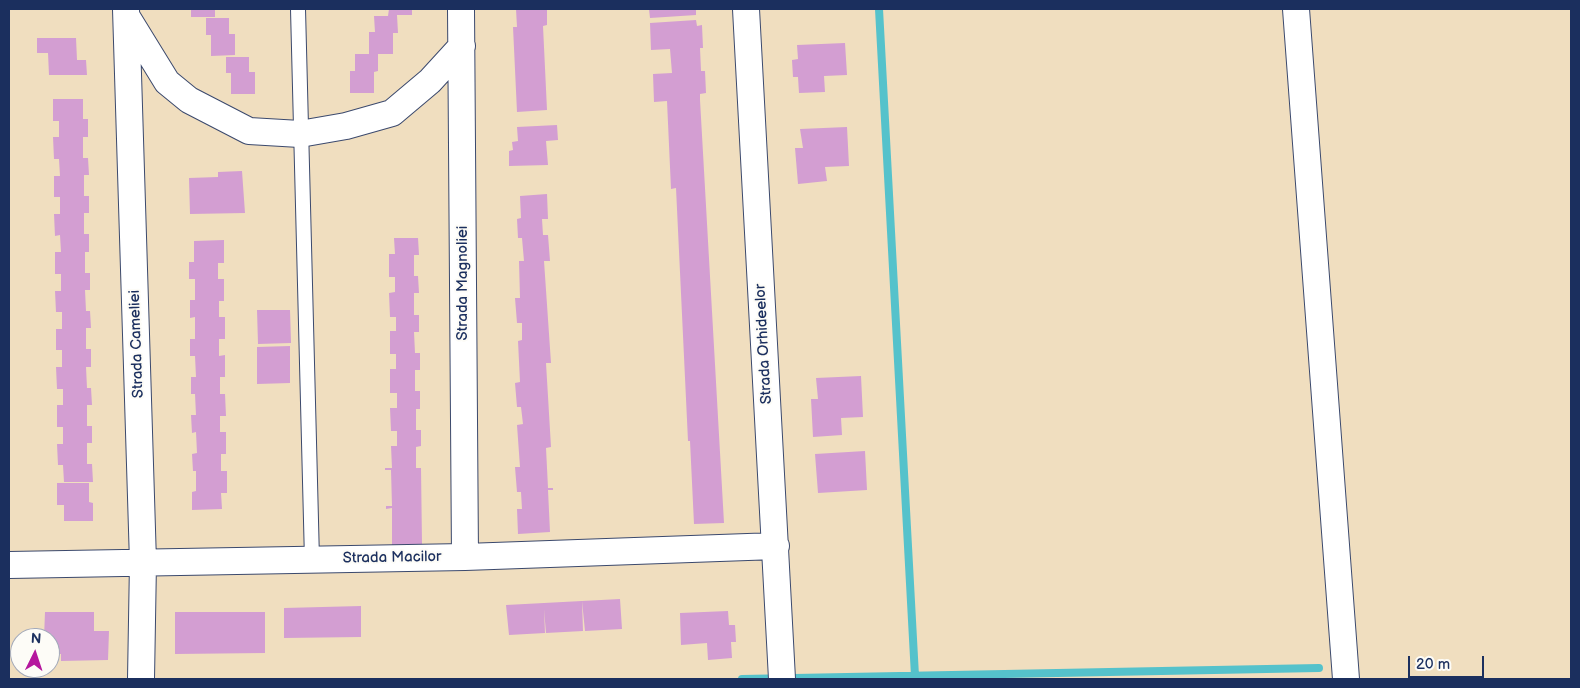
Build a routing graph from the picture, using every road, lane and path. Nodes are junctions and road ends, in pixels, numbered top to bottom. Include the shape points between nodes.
1 (298, 9) edge
2 (461, 9) edge
3 (746, 9) edge
4 (1296, 9) edge
5 (126, 12) edge
6 (462, 46) junction
7 (300, 134) junction
8 (776, 546) junction
9 (464, 557) junction
10 (312, 560) junction
11 (143, 562) junction
12 (9, 565) edge
13 (782, 674) edge
14 (141, 679) edge
15 (1346, 679) edge

1 - 7 lane
2 - 6 street, Strada Magnoliei
3 - 8 street, Strada Orhideelor
4 - 15 street
5 - 7 street via 167,82 189,100 250,131
5 - 11 street, Strada Cameliei
6 - 7 street via 430,82 392,113
6 - 9 street, Strada Magnoliei
7 - 10 lane
8 - 9 street, Strada Macilor
8 - 13 street, Strada Orhideelor
9 - 10 street, Strada Macilor
10 - 11 street, Strada Macilor
11 - 12 street, Strada Macilor
11 - 14 street, Strada Cameliei

